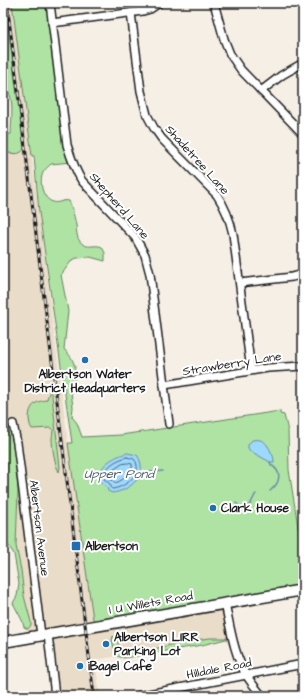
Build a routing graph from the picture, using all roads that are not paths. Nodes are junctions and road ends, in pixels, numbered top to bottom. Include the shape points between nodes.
1 (50, 3) edge
2 (160, 3) edge
3 (214, 3) edge
4 (131, 13) junction
5 (52, 23) junction
6 (303, 63) edge
7 (261, 91) junction
8 (303, 134) edge
9 (303, 274) edge
10 (240, 283) junction
11 (303, 366) edge
12 (251, 370) junction
13 (164, 385) junction
14 (13, 424) dead end
15 (169, 424) dead end
16 (303, 590) edge
17 (225, 603) junction
18 (44, 635) junction
19 (3, 642) edge
20 (303, 664) edge
21 (246, 675) junction
22 (151, 695) edge
23 (55, 696) edge
24 (138, 696) edge
25 (262, 696) edge

1 - 5 street, Shepherd Lane
2 - 4 street
3 - 7 street via 230,54
4 - 5 street
4 - 10 street, Shadetree Lane via 141,91 147,114 162,139 222,203 233,234
5 - 13 street, Shepherd Lane via 67,145 71,159 82,181 135,237 145,255 150,274
6 - 7 street
7 - 8 street
9 - 10 street
10 - 12 street, Shadetree Lane
11 - 12 street, Strawberry Lane
12 - 13 street, Strawberry Lane
13 - 15 street, Shepherd Lane
14 - 18 street, Albertson Avenue
16 - 17 main road, I U Willets Road
17 - 18 main road, I U Willets Road
17 - 21 street via 234,642
18 - 19 main road, I U Willets Road
18 - 23 street, Albertson Avenue
20 - 21 street, Hilldale Road
21 - 22 street, Hilldale Road
21 - 25 street
22 - 24 street, Hilldale Road

